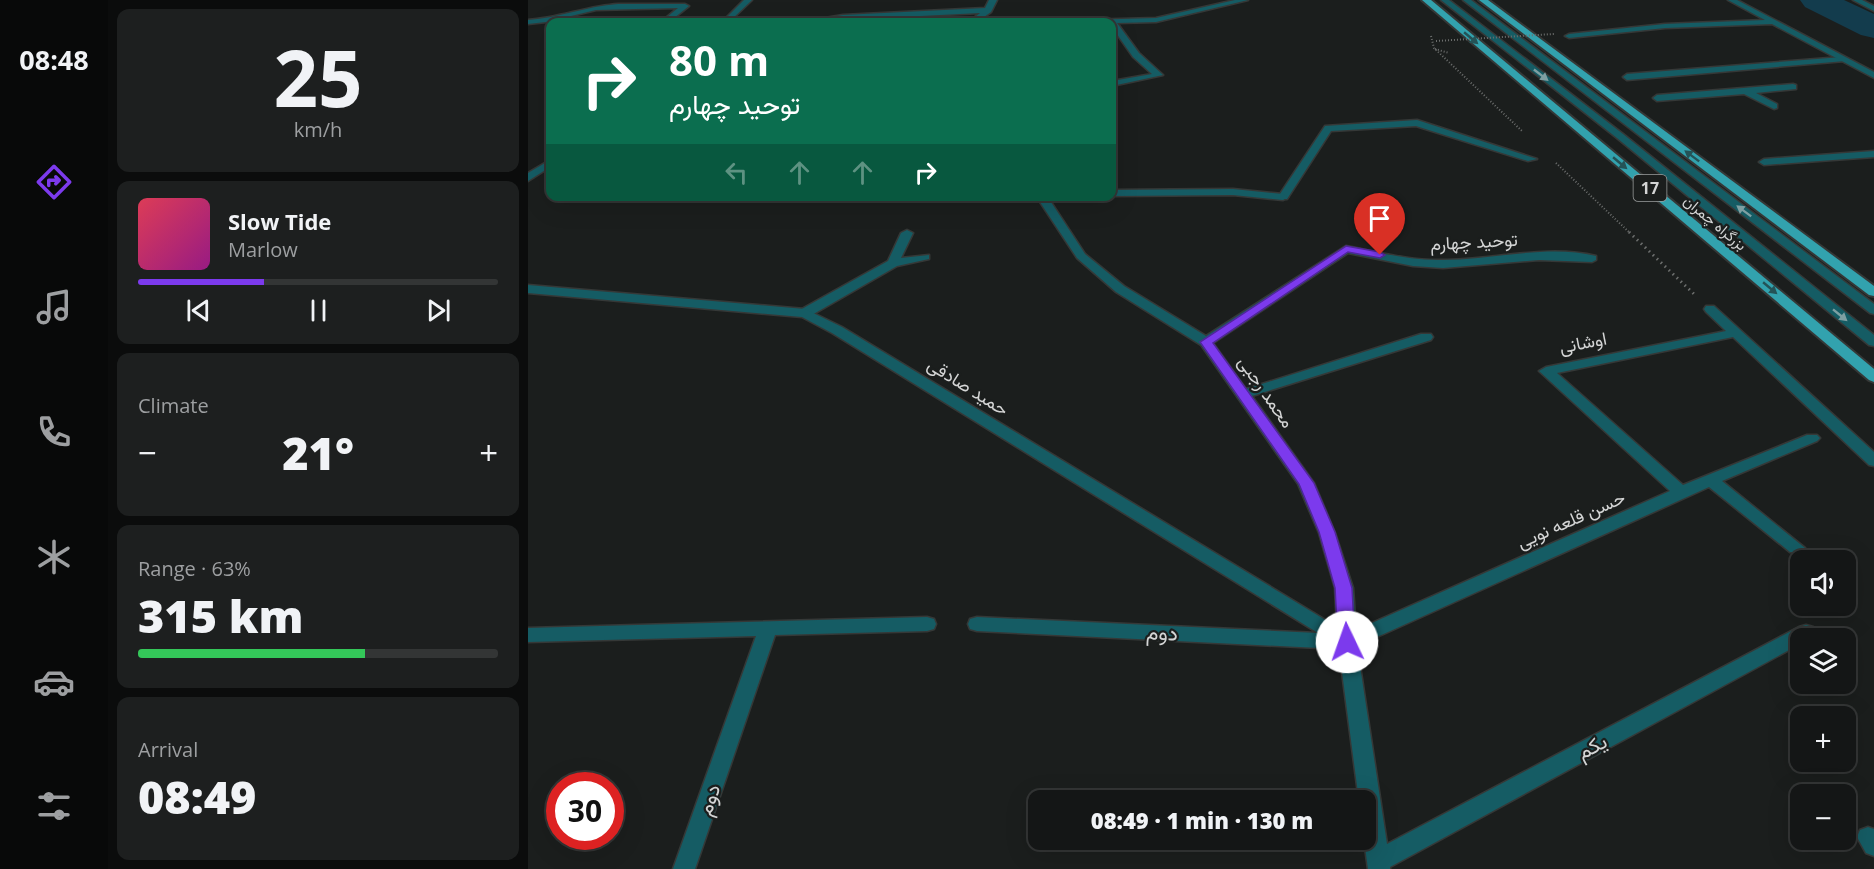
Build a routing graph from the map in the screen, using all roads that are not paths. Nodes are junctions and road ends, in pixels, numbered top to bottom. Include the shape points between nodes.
1 (748, 0) edge
2 (993, 0) edge
3 (1244, 0) edge
4 (1426, 0) edge
5 (1445, 0) edge
6 (1467, 0) edge
7 (1483, 0) edge
8 (1732, 0) edge
9 (1857, 0) edge
10 (1224, 2) edge
11 (1874, 9) edge
12 (988, 10) junction
13 (554, 18) edge
14 (670, 18) edge
15 (728, 18) edge
16 (835, 18) edge
17 (978, 18) edge
18 (546, 20) edge
19 (1116, 21) edge
20 (528, 22) edge
21 (1776, 22) junction
22 (1116, 28) edge
23 (1569, 36) dead end
24 (1842, 59) junction
25 (1670, 73) junction
26 (1874, 75) edge
27 (1627, 76) dead end
28 (1116, 82) edge
29 (1793, 87) dead end
30 (1746, 91) junction
31 (1703, 94) junction
32 (1657, 98) dead end
33 (1774, 106) dead end
34 (1874, 154) edge
35 (1532, 159) dead end
36 (1764, 162) dead end
37 (546, 167) edge
38 (528, 178) edge
39 (1116, 194) edge
40 (1044, 201) edge
41 (907, 233) dead end
42 (925, 257) dead end
43 (1592, 258) dead end
44 (893, 263) junction
45 (528, 289) edge
46 (1874, 292) edge
47 (1710, 309) dead end
48 (1874, 310) edge
49 (805, 313) junction
50 (1735, 333) junction
51 (1426, 337) dead end
52 (1206, 342) junction
53 (1874, 342) edge
54 (1874, 377) edge
55 (1244, 394) junction
56 (1812, 438) dead end
57 (1874, 461) edge
58 (1711, 480) junction
59 (1681, 492) junction
60 (1796, 548) dead end
61 (927, 624) dead end
62 (977, 624) dead end
63 (768, 628) junction
64 (528, 635) edge
65 (1790, 641) edge
66 (1347, 642) junction
67 (1378, 865) edge
68 (684, 869) edge

1 - 15 street
2 - 12 street
3 - 10 street
4 -> 54 highway, بزرگراه چمران / 17
5 -> 53 street
48 -> 6 street
46 -> 7 highway
8 - 21 street
9 - 11 street
10 - 19 street via 1156,20
12 - 16 street
12 - 17 street
13 - 14 street via 598,8 685,6
18 - 20 street
21 - 23 street
21 - 24 street
22 - 28 street via 1136,56 1159,75
24 - 25 street
24 - 26 street
25 - 27 street
25 - 31 street
29 - 30 street
30 - 31 street
30 - 33 street
31 - 32 street
34 - 36 street
35 - 39 street via 1417,123 1328,128 1283,197 1233,192
37 - 38 street
40 - 52 street, محمد رجبی via 1082,256 1120,289
41 - 44 street
42 - 44 street
43 - 52 street, توحید چهارم via 1539,256 1443,264 1346,249
44 - 49 street
45 - 49 street, حمید صادقی
47 - 50 street
49 - 66 street, حمید صادقی
50 - 57 street
50 - 59 street, اوشانی via 1546,371
51 - 55 street
52 - 55 street, محمد رجبی
55 - 66 street, محمد رجبی via 1306,483 1327,532 1344,588
56 - 58 street, حسن قلعه نویی
58 - 59 street, حسن قلعه نویی
58 - 60 street
59 - 66 street, حسن قلعه نویی
61 - 63 street
62 - 66 street, دوم
63 - 64 street
63 - 68 street, دوم
65 - 67 street, یکم
66 - 67 street, محمد رجبی

